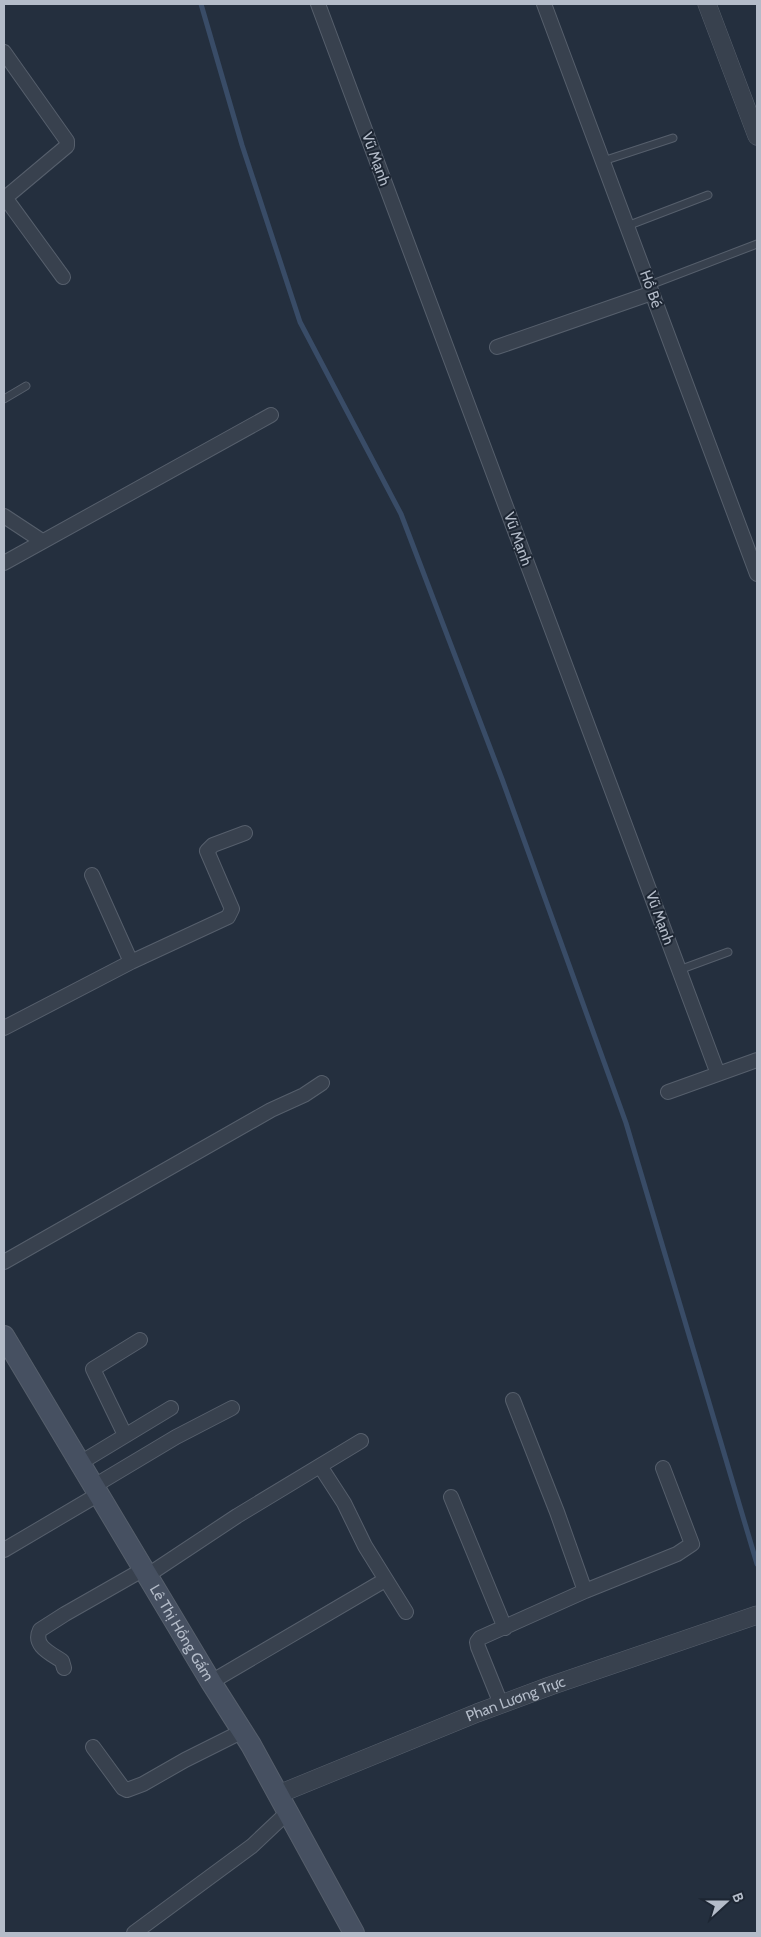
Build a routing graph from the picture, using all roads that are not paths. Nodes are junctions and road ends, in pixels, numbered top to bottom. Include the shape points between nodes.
1 (319, 4) edge
2 (544, 4) edge
3 (707, 4) edge
4 (4, 52) edge
5 (757, 136) edge
6 (673, 138) dead end
7 (603, 161) junction
8 (708, 195) dead end
9 (4, 197) edge
10 (628, 226) junction
11 (757, 244) edge
12 (63, 277) dead end
13 (651, 289) junction
14 (497, 347) dead end
15 (26, 386) dead end
16 (4, 399) edge
17 (271, 415) dead end
18 (4, 516) edge
19 (42, 541) junction
20 (4, 563) edge
21 (757, 574) edge
22 (245, 833) dead end
23 (92, 876) dead end
24 (728, 952) dead end
25 (131, 962) junction
26 (679, 970) junction
27 (4, 1028) edge
28 (757, 1060) edge
29 (718, 1074) junction
30 (322, 1083) dead end
31 (668, 1092) dead end
32 (4, 1262) edge
33 (4, 1336) edge
34 (140, 1340) dead end
35 (512, 1400) dead end
36 (171, 1408) dead end
37 (232, 1408) dead end
38 (125, 1436) junction
39 (361, 1441) dead end
40 (80, 1463) junction
41 (320, 1466) junction
42 (663, 1468) dead end
43 (97, 1490) junction
44 (451, 1497) dead end
45 (4, 1550) edge
46 (146, 1572) junction
47 (385, 1580) junction
48 (585, 1591) junction
49 (406, 1612) dead end
50 (757, 1615) edge
51 (505, 1628) junction
52 (64, 1668) dead end
53 (211, 1682) junction
54 (501, 1704) junction
55 (243, 1731) junction
56 (93, 1747) dead end
57 (279, 1794) junction
58 (288, 1812) junction
59 (134, 1933) edge
60 (354, 1933) edge

1 - 26 street, Vũ Mạnh
2 - 7 street, Hồ Bé
3 - 5 street
4 - 9 street via 66,137 67,146
6 - 7 lane
7 - 10 street, Hồ Bé
8 - 10 lane
9 - 12 street
10 - 13 street, Hồ Bé
11 - 13 lane
13 - 14 street
13 - 21 street, Hồ Bé
15 - 16 lane
17 - 19 street
18 - 19 street
19 - 20 street
22 - 25 street via 207,851 232,909 231,914
23 - 25 street
24 - 26 lane
25 - 27 street
26 - 29 street, Vũ Mạnh
28 - 29 street
29 - 31 street
30 - 32 street
33 - 40 main road, Lê Thị Hồng Gấm
34 - 38 street via 93,1369
35 - 48 street
36 - 38 street
37 - 43 street via 176,1437
38 - 40 street
39 - 41 street
40 - 43 main road, Lê Thị Hồng Gấm
41 - 46 street
41 - 47 street via 344,1503
42 - 48 street via 692,1544 677,1554
43 - 45 street
43 - 46 main road, Lê Thị Hồng Gấm
44 - 51 street
46 - 52 street via 40,1630 39,1643 62,1662
46 - 53 main road, Lê Thị Hồng Gấm
47 - 49 street
47 - 53 street
48 - 51 street
50 - 54 street, Phan Lương Trực
51 - 54 street via 477,1642
53 - 55 main road, Lê Thị Hồng Gấm
54 - 57 street, Phan Lương Trực
55 - 56 street via 128,1790 123,1788
55 - 57 main road, Lê Thị Hồng Gấm
57 - 58 main road, Lê Thị Hồng Gấm
58 - 59 street via 252,1846
58 - 60 main road, Lê Thị Hồng Gấm

